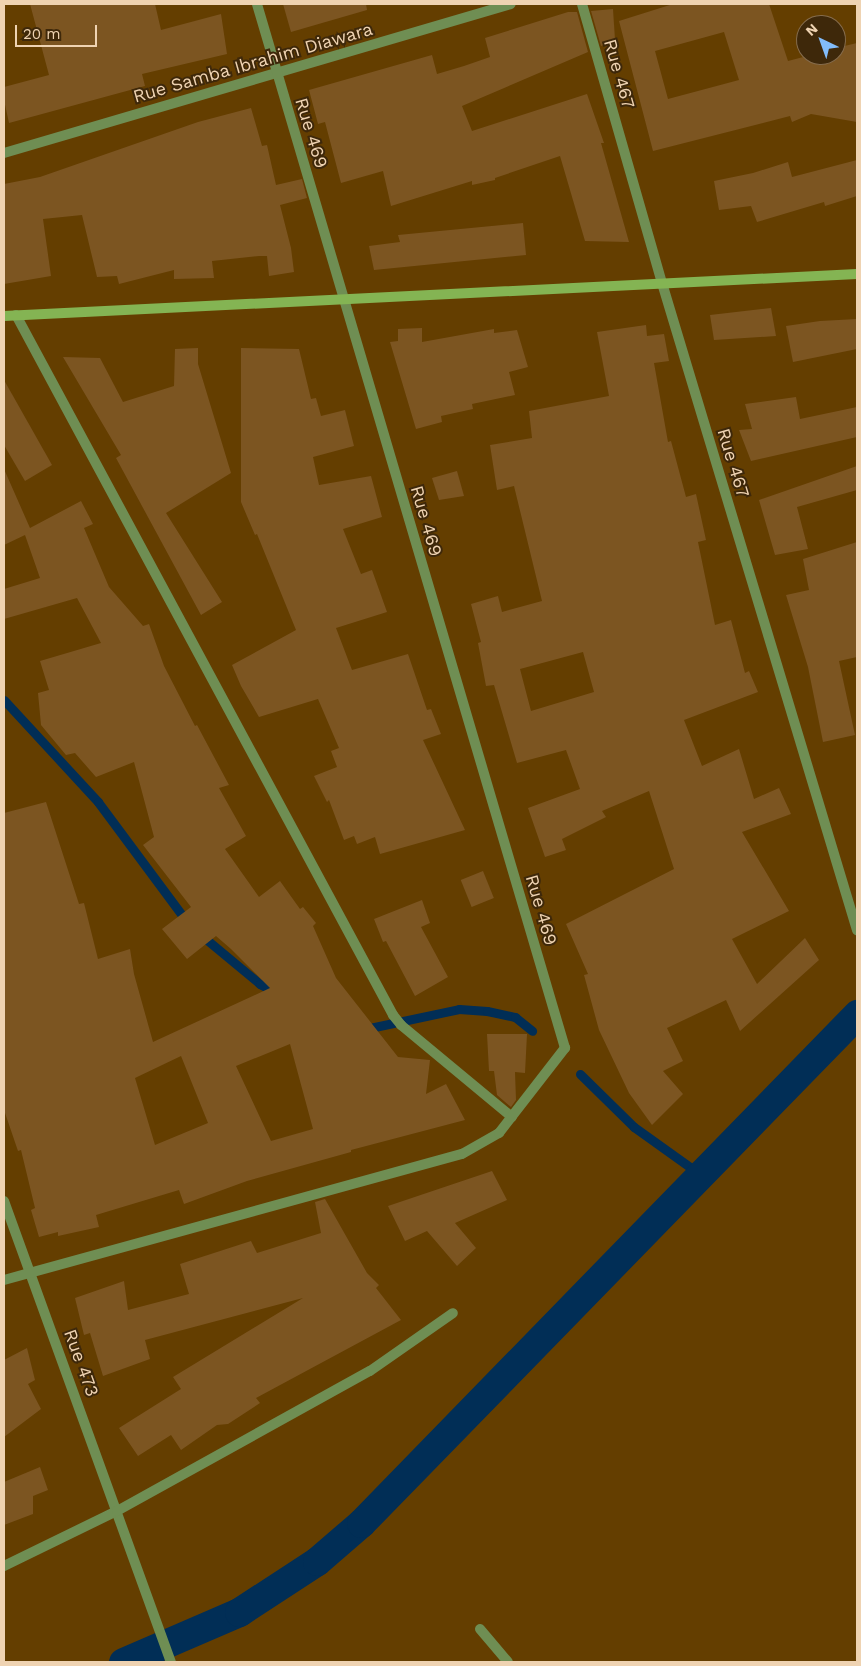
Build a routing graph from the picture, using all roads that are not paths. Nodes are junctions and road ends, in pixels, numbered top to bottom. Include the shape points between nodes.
1 (257, 4) edge
2 (511, 4) edge
3 (582, 4) edge
4 (276, 73) junction
5 (4, 153) edge
6 (857, 274) edge
7 (662, 284) junction
8 (344, 299) junction
9 (16, 315) junction
10 (4, 316) edge
11 (857, 930) edge
12 (512, 1117) junction
13 (4, 1201) edge
14 (31, 1272) junction
15 (4, 1280) edge
16 (453, 1313) dead end
17 (117, 1511) junction
18 (4, 1566) edge
19 (480, 1629) dead end
20 (171, 1662) edge
21 (508, 1662) edge

1 - 4 street, Rue 469
2 - 4 street, Rue Samba Ibrahim Diawara
3 - 7 street, Rue 467
4 - 5 street, Rue Samba Ibrahim Diawara
4 - 8 street, Rue 469
6 - 7 street
7 - 8 street
7 - 11 street, Rue 467
8 - 9 street
8 - 12 street, Rue 469 via 565,1048
9 - 10 street
9 - 12 street via 393,1015
12 - 14 street via 499,1133 462,1154
13 - 14 street, Rue 473
14 - 15 street
14 - 17 street, Rue 473
16 - 17 street via 370,1371
17 - 18 street
17 - 20 street, Rue 473
19 - 21 street

